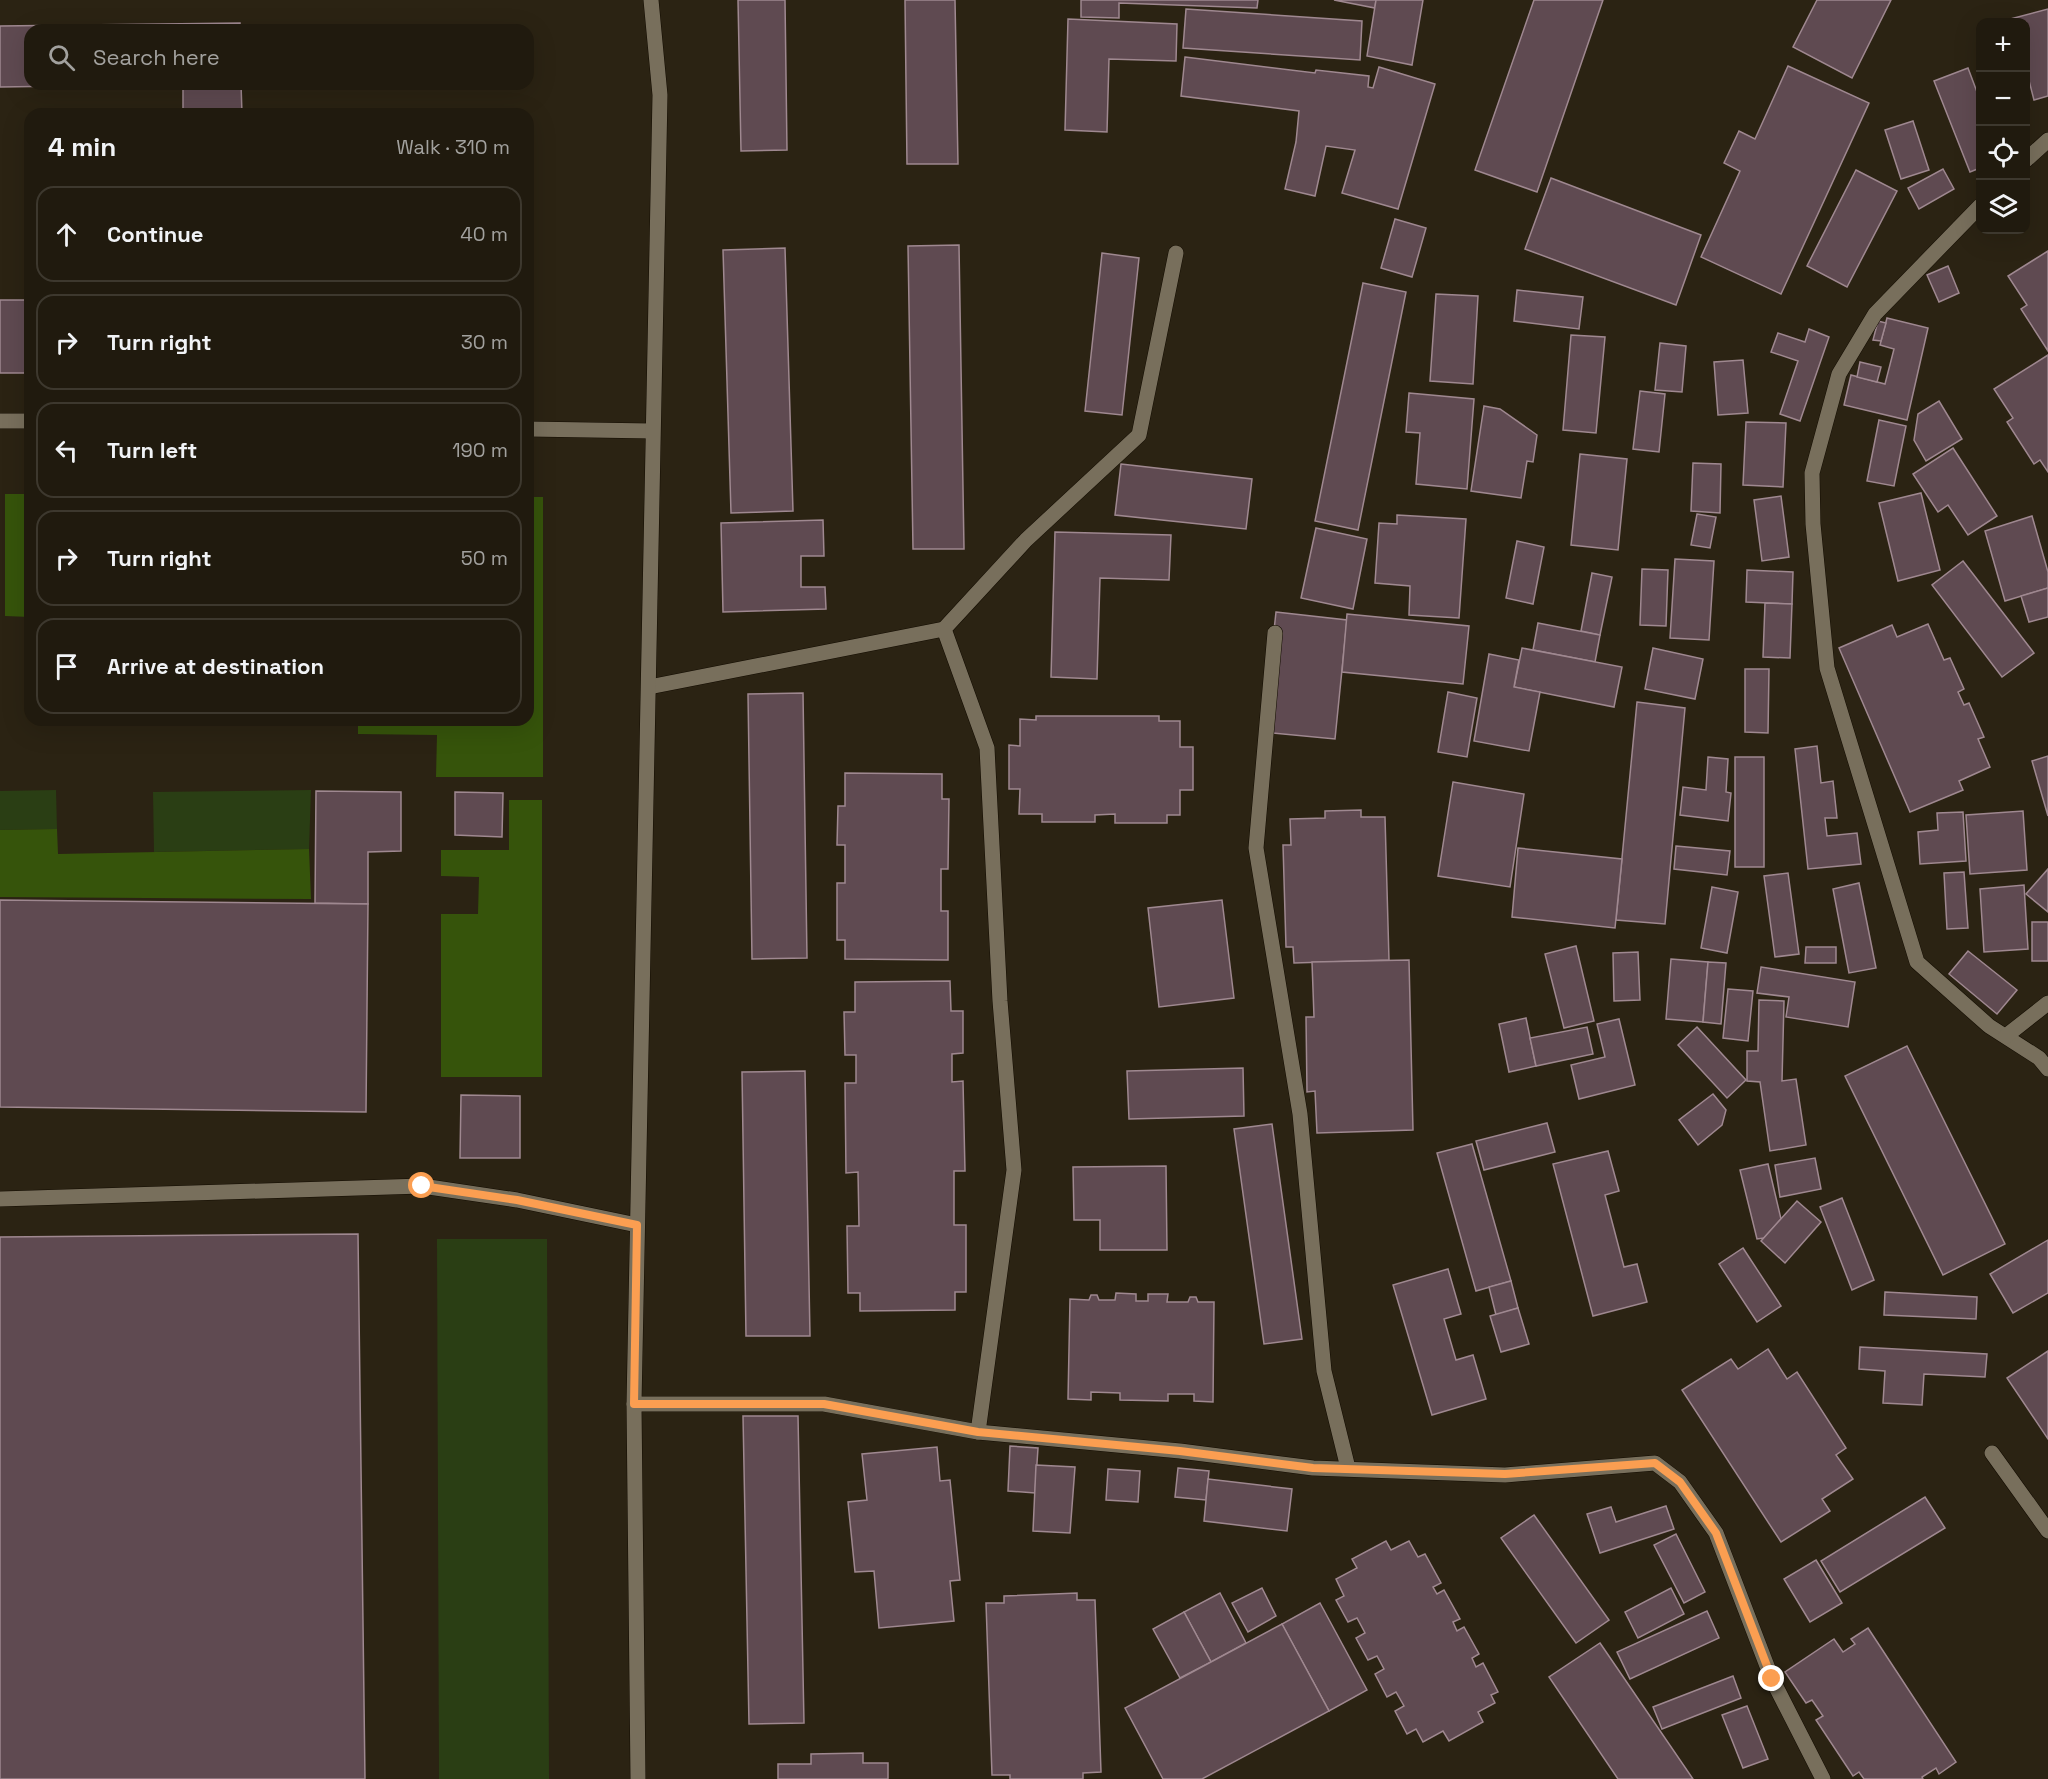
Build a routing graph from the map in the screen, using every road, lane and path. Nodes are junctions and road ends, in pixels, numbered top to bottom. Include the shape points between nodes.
1 (651, 0) edge
2 (2048, 140) edge
3 (2030, 156) edge
4 (1976, 210) edge
5 (1176, 252) dead end
6 (0, 420) edge
7 (24, 421) edge
8 (534, 429) edge
9 (652, 431) junction
10 (944, 629) junction
11 (1275, 633) dead end
12 (648, 687) junction
13 (2048, 1003) edge
14 (2006, 1036) junction
15 (2048, 1069) edge
16 (0, 1199) edge
17 (637, 1225) junction
18 (634, 1404) junction
19 (978, 1432) junction
20 (1992, 1453) dead end
21 (1348, 1468) junction
22 (2048, 1531) edge
23 (638, 1779) edge
24 (1823, 1779) edge

1 - 9 street via 660,94
2 - 3 street
4 - 14 street via 1875,314 1839,374 1812,473 1813,524 1827,668 1917,962 1989,1026
5 - 10 street via 1139,435 1026,540
6 - 7 street
8 - 9 street
9 - 12 street
10 - 12 street
10 - 19 street via 987,748 1000,1001 1014,1170
11 - 21 street via 1256,848 1300,1114 1324,1371
12 - 17 street
13 - 14 street
14 - 15 street via 2039,1058
16 - 17 street via 422,1186 517,1200
17 - 18 street
18 - 19 street via 824,1404
18 - 23 street
19 - 21 street via 1313,1468
20 - 22 street
21 - 24 street via 1505,1474 1655,1463 1680,1482 1716,1533 1772,1679

